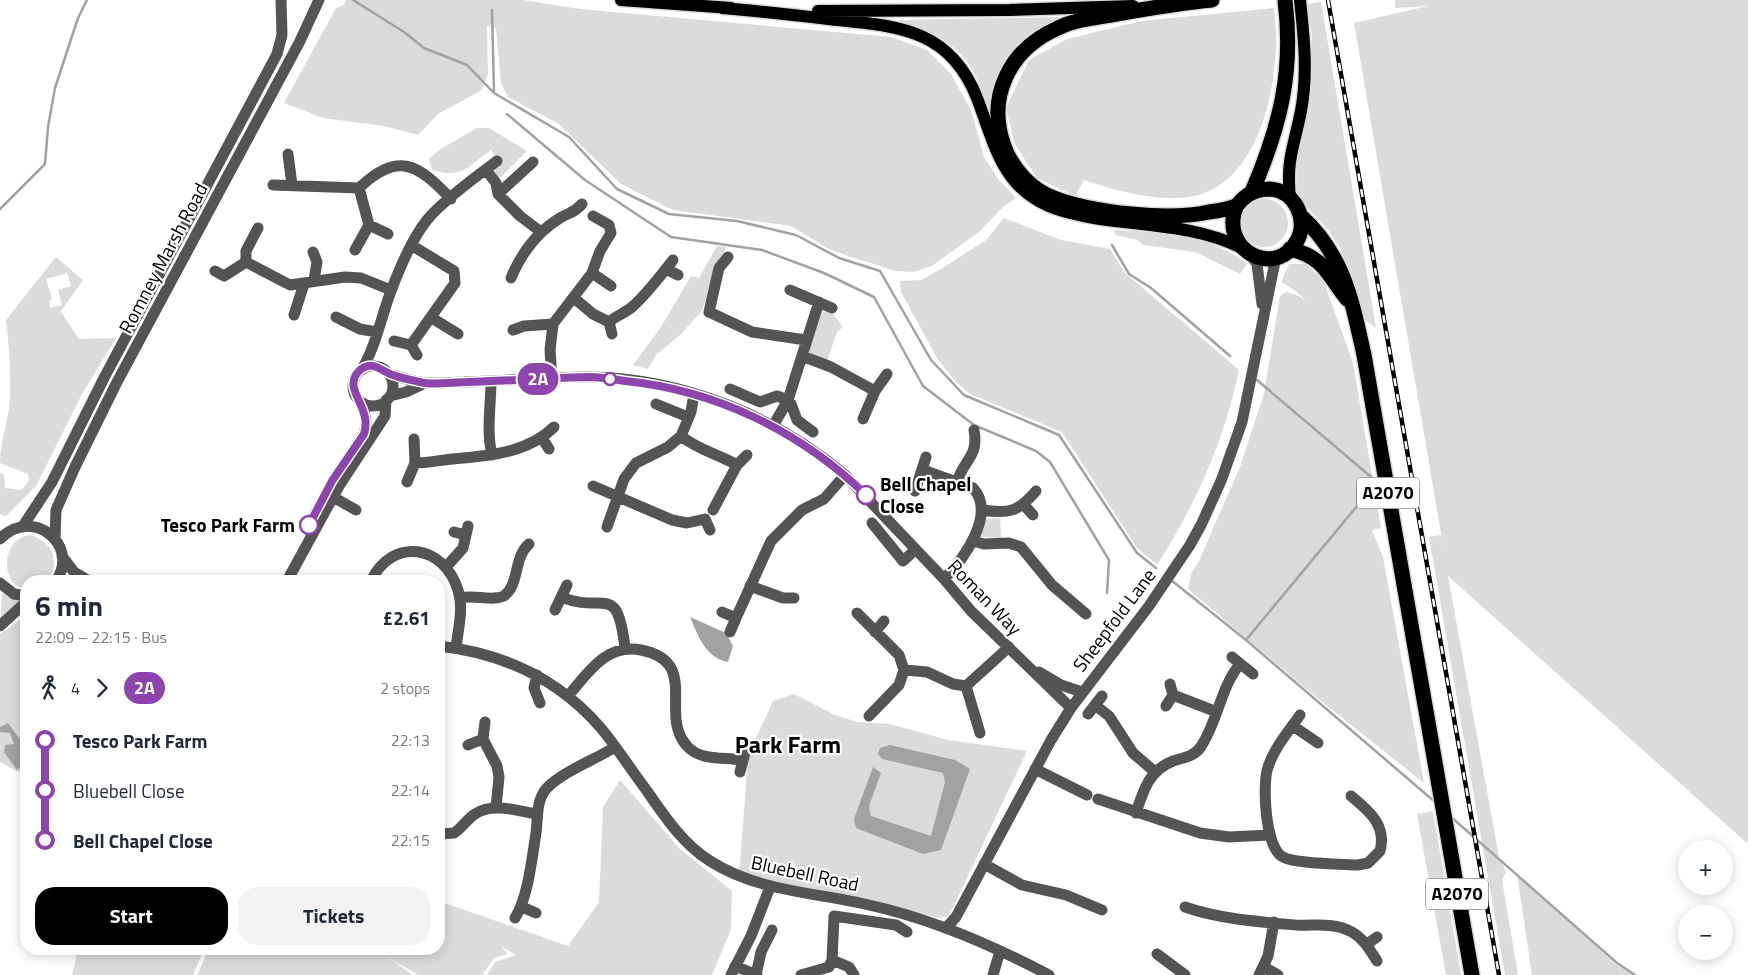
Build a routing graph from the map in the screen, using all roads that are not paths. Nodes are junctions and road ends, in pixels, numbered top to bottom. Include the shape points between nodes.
1 (281, 0) edge
2 (320, 0) edge
3 (621, 0) edge
4 (1212, 0) edge
5 (1284, 0) edge
6 (1300, 0) edge
7 (1164, 5) junction
8 (722, 8) junction
9 (288, 154) dead end
10 (497, 161) dead end
11 (533, 162) dead end
12 (486, 170) junction
13 (273, 185) dead end
14 (292, 185) junction
15 (359, 188) junction
16 (1252, 192) junction
17 (498, 194) junction
18 (1290, 198) junction
19 (451, 199) junction
20 (582, 204) dead end
21 (1237, 205) junction
22 (593, 216) dead end
23 (1301, 216) junction
24 (369, 225) junction
25 (258, 228) dead end
26 (541, 232) junction
27 (388, 234) dead end
28 (411, 245) junction
29 (355, 250) dead end
30 (1290, 250) junction
31 (1246, 251) junction
32 (314, 252) dead end
33 (728, 257) dead end
34 (1276, 257) junction
35 (246, 262) junction
36 (215, 271) dead end
37 (592, 273) junction
38 (678, 275) dead end
39 (511, 278) dead end
40 (309, 282) junction
41 (611, 286) dead end
42 (391, 290) junction
43 (790, 290) dead end
44 (574, 298) junction
45 (819, 302) junction
46 (1350, 302) junction
47 (832, 308) dead end
48 (1263, 313) junction
49 (294, 315) dead end
50 (336, 317) dead end
51 (432, 318) junction
52 (553, 324) junction
53 (513, 330) dead end
54 (377, 332) junction
55 (458, 334) dead end
56 (806, 340) junction
57 (394, 341) dead end
58 (802, 356) junction
59 (362, 369) junction
60 (387, 372) junction
61 (887, 374) dead end
62 (552, 379) junction
63 (491, 381) junction
64 (425, 383) junction
65 (730, 390) dead end
66 (875, 390) junction
67 (694, 394) junction
68 (388, 398) junction
69 (360, 400) junction
70 (788, 400) junction
71 (656, 404) dead end
72 (688, 417) junction
73 (863, 420) dead end
74 (773, 426) junction
75 (554, 427) dead end
76 (974, 430) dead end
77 (813, 432) dead end
78 (681, 436) junction
79 (542, 438) junction
80 (414, 439) dead end
81 (549, 449) dead end
82 (492, 455) junction
83 (747, 455) dead end
84 (926, 457) dead end
85 (415, 463) junction
86 (737, 464) junction
87 (922, 470) junction
88 (846, 475) junction
89 (407, 482) dead end
90 (957, 482) junction
91 (593, 486) dead end
92 (915, 491) dead end
93 (1036, 491) dead end
94 (620, 496) junction
95 (333, 497) junction
96 (1024, 505) junction
97 (356, 510) dead end
98 (712, 510) dead end
99 (982, 510) junction
100 (1034, 515) dead end
101 (872, 523) dead end
102 (23, 526) junction
103 (606, 528) dead end
104 (710, 530) dead end
105 (454, 532) dead end
106 (2, 534) edge
107 (55, 540) junction
108 (973, 541) junction
109 (529, 544) dead end
110 (915, 550) junction
111 (62, 556) junction
112 (446, 567) junction
113 (59, 575) edge
114 (79, 575) edge
115 (284, 575) edge
116 (290, 575) edge
117 (376, 575) edge
118 (944, 578) junction
119 (0, 583) edge
120 (567, 585) dead end
121 (750, 586) junction
122 (20, 595) edge
123 (460, 598) junction
124 (561, 598) junction
125 (794, 598) dead end
126 (20, 608) edge
127 (554, 610) dead end
128 (722, 612) dead end
129 (857, 613) dead end
130 (1086, 614) dead end
131 (736, 618) junction
132 (884, 622) dead end
133 (0, 626) edge
134 (730, 632) dead end
135 (875, 632) junction
136 (445, 647) edge
137 (1009, 647) junction
138 (456, 648) junction
139 (625, 648) junction
140 (1031, 668) junction
141 (904, 670) junction
142 (1253, 674) dead end
143 (537, 675) junction
144 (966, 686) junction
145 (875, 692) dead end
146 (1082, 692) junction
147 (568, 696) junction
148 (883, 702) junction
149 (540, 704) dead end
150 (1095, 705) dead end
151 (1166, 706) dead end
152 (1071, 708) junction
153 (1217, 712) junction
154 (1300, 715) dead end
155 (870, 716) dead end
156 (485, 722) dead end
157 (1292, 726) junction
158 (979, 737) dead end
159 (483, 739) junction
160 (1318, 742) dead end
161 (468, 745) dead end
162 (747, 745) dead end
163 (615, 747) junction
164 (741, 760) junction
165 (1035, 769) junction
166 (740, 772) dead end
167 (1155, 772) junction
168 (1351, 796) dead end
169 (496, 808) junction
170 (1136, 813) junction
171 (537, 814) junction
172 (445, 834) edge
173 (1270, 835) junction
174 (984, 864) junction
175 (770, 888) junction
176 (522, 907) junction
177 (1185, 907) dead end
178 (1101, 911) dead end
179 (536, 913) dead end
180 (515, 918) dead end
181 (1274, 922) junction
182 (946, 928) junction
183 (772, 930) dead end
184 (907, 932) dead end
185 (1377, 936) dead end
186 (1367, 944) junction
187 (1000, 951) junction
188 (1178, 953) dead end
189 (1157, 954) dead end
190 (1377, 961) dead end
191 (1171, 963) junction
192 (735, 966) edge
193 (832, 967) edge
194 (1261, 971) edge
195 (756, 975) edge
196 (801, 975) edge
197 (854, 975) edge
198 (992, 975) edge
199 (1049, 975) edge
200 (1185, 975) edge
201 (1278, 975) edge
202 (1472, 975) edge

1 - 102 street, Romney Marsh Road via 282,35 277,54 52,482
2 - 107 street, Romney Marsh Road via 68,480 56,510
3 - 8 main road
4 - 7 highway
5 - 16 highway via 1288,71 1270,151
6 - 18 main road via 1305,63 1301,111 1288,168
7 - 8 main road via 918,11
7 - 21 highway via 1073,22 1032,43 1005,74 999,95 997,122 1004,147 1016,169 1035,187 1054,198 1113,211 1178,217
8 - 31 main road via 888,25 919,34 942,49 962,70 977,97 996,151 1010,176 1032,198 1054,209 1112,221 1199,232 1228,241
9 - 14 street
10 - 12 street
11 - 17 street
12 - 17 street via 496,183
12 - 19 street
13 - 14 street
14 - 15 street
15 - 19 street via 374,174 404,165 428,174
15 - 24 street
16 - 18 highway via 1272,189
16 - 21 highway
17 - 26 street
18 - 23 highway
19 - 28 street via 428,219
20 - 26 street via 572,214 561,217
21 - 31 highway via 1232,223 1236,240
22 - 37 street via 609,225 611,234
23 - 30 highway via 1300,234
23 - 46 highway, A2070 via 1322,240 1342,272
24 - 27 street
24 - 29 street
25 - 35 street via 246,251
26 - 39 street via 524,253
28 - 42 street
28 - 51 street via 454,271 455,284
30 - 34 highway
30 - 46 highway, A2070 via 1319,261
31 - 34 highway via 1259,258
31 - 48 street, Sheepfold Lane via 1257,264
32 - 40 street via 317,262
33 - 56 street via 719,268 709,312 726,326
34 - 48 street, Sheepfold Lane
35 - 36 street via 224,276
35 - 40 street via 290,285
37 - 41 street
37 - 44 street
38 - 44 street via 669,265 630,308 618,314 610,328
40 - 42 street via 361,278
40 - 49 street
42 - 54 street
43 - 45 street
44 - 52 street
45 - 47 street
45 - 56 street
46 - 202 highway, A2070 via 1371,390
48 - 146 street, Sheepfold Lane via 1242,422 1221,482 1201,525 1149,606
50 - 54 street via 360,329
51 - 55 street
51 - 57 street via 414,350
52 - 53 street via 522,320
52 - 62 street via 550,350
54 - 59 street
54 - 60 street via 378,355
56 - 58 street
58 - 66 street
58 - 70 street
59 - 60 street via 372,366
59 - 69 street via 353,383 355,395
60 - 64 street, Roman Way
60 - 68 street via 393,382
61 - 66 street
62 - 63 street, Roman Way
62 - 67 street, Roman Way via 599,378 652,384
63 - 64 street, Roman Way
63 - 82 street via 488,431
64 - 68 street, Roman Way
65 - 70 street via 760,402 777,396
66 - 73 street
67 - 72 street
67 - 74 street, Roman Way via 736,408
68 - 69 street via 373,406
68 - 95 street via 386,416
69 - 115 street via 366,415 364,434 322,500
70 - 74 street
70 - 77 street via 797,420
71 - 72 street
72 - 78 street
74 - 88 street, Roman Way
75 - 79 street
76 - 90 street via 977,444
78 - 86 street via 698,449
78 - 94 street via 668,447 636,463 624,479
79 - 81 street
79 - 82 street
80 - 85 street
82 - 85 street
83 - 86 street
84 - 87 street
85 - 89 street
86 - 98 street
87 - 90 street
87 - 92 street
88 - 110 street, Roman Way
88 - 121 street via 824,500 802,510 780,530 764,554
90 - 99 street via 973,488
91 - 94 street
93 - 96 street
94 - 103 street
94 - 104 street via 672,520 687,524 705,519
95 - 97 street
95 - 116 street
96 - 99 street via 1003,512
96 - 100 street
99 - 108 street
101 - 110 street via 903,560
102 - 106 street
102 - 107 street via 46,531
105 - 112 street via 467,530 463,548
107 - 111 street
108 - 118 street
108 - 130 street via 1021,547 1054,594
109 - 123 street via 521,554 511,588 504,596 498,599 474,595
110 - 118 street, Roman Way
111 - 113 street
111 - 114 street
112 - 117 street via 421,552 402,552 389,557
112 - 123 street
118 - 137 street, Roman Way via 971,611
119 - 122 street
120 - 124 street
121 - 125 street via 784,598
121 - 131 street
123 - 138 street
124 - 127 street
124 - 139 street via 603,602 613,607 621,617
126 - 133 street
128 - 131 street
129 - 135 street
131 - 134 street
132 - 135 street
135 - 141 street via 898,655
136 - 138 street, Bluebell Road
137 - 140 street, Roman Way
137 - 144 street
138 - 143 street, Bluebell Road via 504,659
139 - 147 street via 598,661
139 - 164 street via 651,653 669,664 676,680 677,728 688,748 703,756
140 - 146 street, Roman Way via 1061,685
140 - 152 street, Roman Way
141 - 144 street via 927,672 953,684
141 - 148 street via 899,685
142 - 153 street via 1236,661
143 - 147 street, Bluebell Road
143 - 149 street via 534,688
144 - 158 street
145 - 148 street
146 - 152 street, Sheepfold Lane
147 - 163 street, Bluebell Road via 601,728
148 - 155 street
150 - 167 street via 1109,716 1133,753
151 - 153 street via 1172,689
152 - 165 street, Sheepfold Lane
153 - 167 street via 1195,752
154 - 157 street
156 - 159 street
157 - 160 street
157 - 173 street via 1267,769
159 - 161 street
159 - 169 street via 497,766
162 - 164 street
163 - 171 street via 554,782 542,795
163 - 175 street, Bluebell Road via 673,827 693,848 724,870
164 - 166 street
165 - 170 street via 1092,797
165 - 174 street, Sheepfold Lane
167 - 170 street via 1142,794
168 - 173 street via 1375,817 1382,836 1380,851 1368,863 1358,865 1284,858 1273,847
169 - 171 street
169 - 172 street via 480,810 454,833
170 - 173 street via 1200,833
171 - 176 street via 532,861
174 - 178 street via 1022,884 1066,895
174 - 182 street, Sheepfold Lane via 956,917
175 - 182 street, Bluebell Road via 870,905
175 - 192 street
176 - 179 street
176 - 180 street
177 - 181 street via 1199,918
181 - 186 street via 1336,926 1354,933
181 - 194 street via 1271,944
182 - 187 street, Bluebell Road
183 - 195 street via 761,952
184 - 193 street via 896,925 834,916
185 - 186 street
186 - 190 street
187 - 198 street
187 - 199 street, Bluebell Road
188 - 191 street
189 - 191 street
191 - 200 street
192 - 195 street
193 - 196 street
193 - 197 street via 850,967
194 - 201 street

